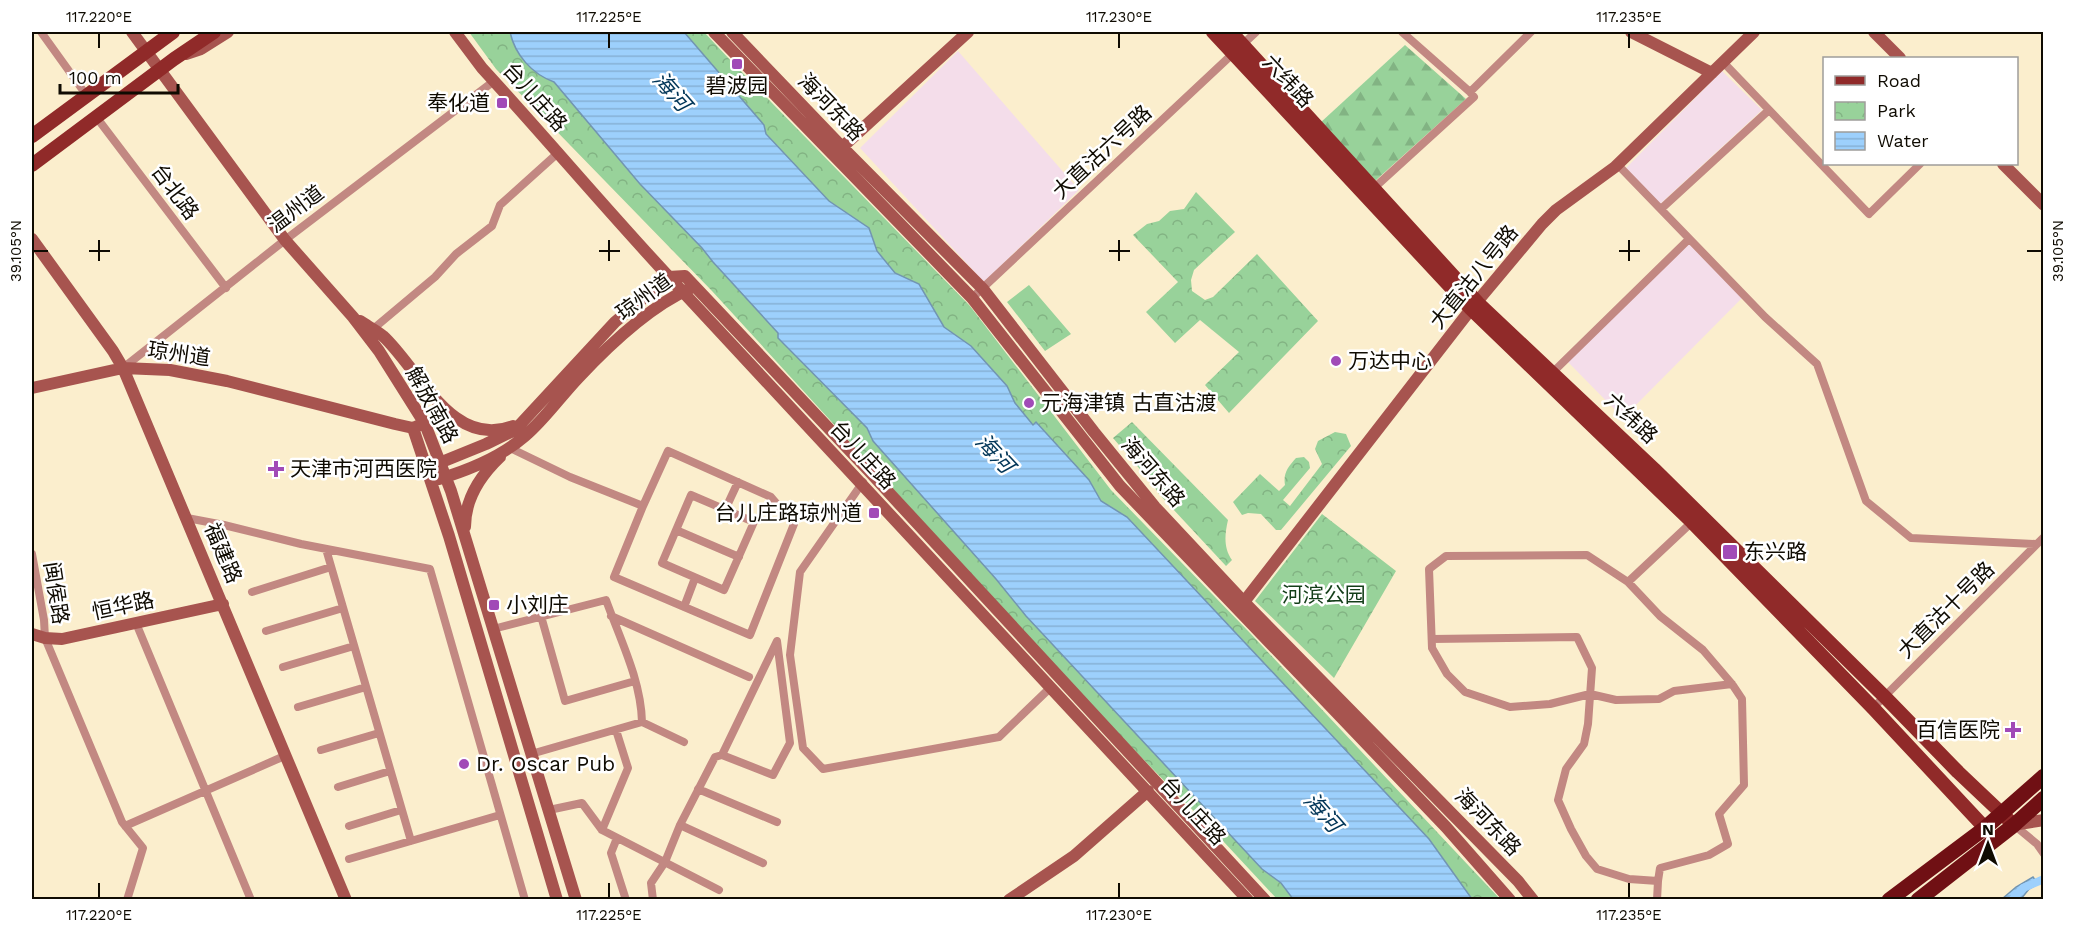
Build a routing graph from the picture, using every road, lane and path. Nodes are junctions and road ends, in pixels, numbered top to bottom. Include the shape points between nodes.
1 (41, 32) edge
2 (132, 32) edge
3 (173, 32) edge
4 (214, 32) edge
5 (228, 32) edge
6 (455, 32) edge
7 (714, 32) edge
8 (732, 32) edge
9 (958, 32) edge
10 (969, 32) edge
11 (1214, 32) edge
12 (1231, 32) edge
13 (1256, 32) edge
14 (1402, 32) edge
15 (1532, 32) edge
16 (1631, 32) edge
17 (1754, 32) edge
18 (1874, 32) edge
19 (163, 36) edge
20 (1238, 49) junction
21 (146, 52) junction
22 (1899, 57) edge
23 (174, 59) junction
24 (1723, 62) junction
25 (159, 70) junction
26 (1712, 73) junction
27 (494, 81) junction
28 (104, 82) junction
29 (1472, 94) junction
30 (87, 96) junction
31 (120, 100) junction
32 (1769, 110) junction
33 (97, 117) junction
34 (32, 136) edge
35 (835, 149) junction
36 (559, 152) junction
37 (32, 165) edge
38 (1617, 165) junction
39 (1919, 165) edge
40 (2004, 165) edge
41 (1374, 188) junction
42 (2043, 205) edge
43 (1661, 209) junction
44 (32, 239) edge
45 (1689, 239) junction
46 (285, 240) junction
47 (669, 277) junction
48 (695, 286) junction
49 (226, 288) junction
50 (983, 289) junction
51 (682, 292) junction
52 (972, 298) junction
53 (1474, 306) junction
54 (353, 317) junction
55 (373, 329) junction
56 (123, 368) junction
57 (1552, 373) junction
58 (32, 388) edge
59 (525, 421) junction
60 (419, 426) junction
61 (510, 448) junction
62 (441, 462) junction
63 (427, 468) junction
64 (446, 477) junction
65 (432, 482) junction
66 (738, 482) junction
67 (863, 482) junction
68 (643, 506) junction
69 (725, 510) junction
70 (187, 518) junction
71 (1692, 522) junction
72 (676, 530) junction
73 (2043, 537) edge
74 (465, 538) junction
75 (2036, 544) junction
76 (326, 549) junction
77 (32, 554) edge
78 (739, 557) junction
79 (331, 567) junction
80 (695, 578) junction
81 (1628, 582) junction
82 (252, 592) dead end
83 (223, 604) junction
84 (1241, 606) junction
85 (684, 607) junction
86 (343, 608) junction
87 (541, 616) junction
88 (611, 616) junction
89 (136, 623) junction
90 (493, 629) junction
91 (266, 631) dead end
92 (32, 634) edge
93 (45, 638) junction
94 (1432, 639) junction
95 (354, 646) junction
96 (283, 667) dead end
97 (749, 677) dead end
98 (635, 681) junction
99 (1732, 684) junction
100 (366, 687) junction
101 (1050, 688) junction
102 (1590, 694) junction
103 (1885, 697) junction
104 (298, 707) dead end
105 (1873, 708) junction
106 (642, 722) junction
107 (616, 730) junction
108 (379, 733) junction
109 (684, 742) dead end
110 (321, 750) dead end
111 (531, 754) junction
112 (722, 755) junction
113 (280, 758) dead end
114 (390, 771) junction
115 (2043, 776) edge
116 (338, 787) dead end
117 (698, 789) junction
118 (205, 791) junction
119 (1148, 791) junction
120 (2043, 798) edge
121 (401, 810) junction
122 (549, 810) junction
123 (2002, 813) junction
124 (500, 815) junction
125 (2043, 820) edge
126 (777, 822) dead end
127 (680, 825) junction
128 (2014, 825) junction
129 (125, 826) junction
130 (350, 826) dead end
131 (1985, 828) junction
132 (602, 830) junction
133 (617, 838) junction
134 (411, 841) junction
135 (2043, 854) edge
136 (350, 859) dead end
137 (665, 862) junction
138 (763, 863) dead end
139 (1518, 881) junction
140 (1658, 882) junction
141 (719, 890) dead end
142 (127, 900) edge
143 (251, 900) edge
144 (346, 900) edge
145 (525, 900) edge
146 (557, 900) edge
147 (576, 900) edge
148 (626, 900) edge
149 (653, 900) edge
150 (1009, 900) edge
151 (1248, 900) edge
152 (1265, 900) edge
153 (1510, 900) edge
154 (1533, 900) edge
155 (1543, 900) edge
156 (1657, 900) edge
157 (1889, 900) edge
158 (1918, 900) edge

1 - 30 street
2 - 21 street, 解放南路
3 - 19 main road
4 - 23 main road
5 - 23 street via 201,49
6 - 27 street, 台儿庄路
7 - 35 street, 海河东路
8 - 35 street, 海河东路
9 - 35 street
10 - 35 street
11 - 20 main road, 六纬路
12 - 20 main road, 六纬路
13 - 20 street, 大直沽六号路
14 - 29 street
15 - 29 street
16 - 26 street
17 - 24 street, 大直沽八号路
18 - 22 street
19 - 21 main road
20 - 41 main road, 六纬路
20 - 50 street, 大直沽六号路
20 - 53 main road, 六纬路
21 - 25 street, 解放南路
21 - 28 main road
23 - 25 main road
24 - 26 street, 大直沽八号路
24 - 32 street
25 - 31 main road
25 - 46 street, 解放南路
26 - 38 street, 大直沽八号路
27 - 36 street, 台儿庄路
27 - 46 street, 温州道
28 - 30 main road
28 - 31 main road via 120,82
29 - 41 street
30 - 34 main road
31 - 33 main road
32 - 39 street via 1869,214
32 - 43 street
33 - 37 main road
33 - 49 street, 台北路
35 - 50 street, 海河东路
35 - 52 street, 海河东路
36 - 47 street, 台儿庄路
36 - 55 street via 500,205 492,226
38 - 43 street
38 - 53 street, 大直沽八号路 via 1556,210
40 - 42 street
41 - 53 main road, 六纬路
43 - 45 street
44 - 56 street, 福建路
45 - 57 street
45 - 75 street via 1817,364 1866,501 1911,538
46 - 49 street, 温州道
46 - 54 street, 解放南路
47 - 48 street, 琼州道 via 685,276
47 - 51 street, 台儿庄路
47 - 59 street, 琼州道 via 615,322
48 - 51 street, 琼州道
48 - 152 street, 台儿庄路
49 - 56 street, 温州道
50 - 52 street, 大直沽六号路
50 - 84 street, 海河东路 via 1133,481
51 - 61 street, 琼州道 via 659,306 601,355
51 - 67 street, 台儿庄路
52 - 84 street, 海河东路 via 1120,486
53 - 57 main road, 六纬路
53 - 71 main road, 六纬路
53 - 84 street, 大直沽八号路
54 - 55 street
54 - 60 street, 解放南路 via 379,351
55 - 59 street via 462,423 488,430
56 - 58 street, 琼州道
56 - 60 street, 琼州道 via 170,370 227,381
56 - 70 street, 福建路
57 - 103 main road, 六纬路
59 - 62 street, 琼州道 via 508,434
60 - 62 street, 解放南路
60 - 63 street, 解放南路
61 - 64 street, 琼州道
61 - 68 street
61 - 74 street via 486,471 473,492 465,518
62 - 63 street, 琼州道
62 - 64 street, 解放南路
63 - 65 street, 解放南路
64 - 65 street, 琼州道
64 - 74 street, 解放南路
65 - 146 street, 解放南路
66 - 68 street via 668,451
66 - 69 street
66 - 85 street via 771,496 794,524 750,635
67 - 101 street, 台儿庄路
67 - 101 street via 800,572 790,655 803,748 823,769 999,737
68 - 85 street via 614,577
69 - 72 street via 691,495
69 - 78 street via 754,522
70 - 76 street
70 - 83 street, 福建路
71 - 81 street
71 - 105 main road, 六纬路
72 - 78 street
72 - 80 street via 662,563
73 - 75 street, 大直沽十号路
74 - 90 street, 解放南路
75 - 103 street, 大直沽十号路
76 - 79 street
76 - 124 street via 430,569
77 - 93 street, 闽侯路
78 - 80 street via 724,590
79 - 82 street
79 - 86 street
80 - 85 street
81 - 94 street via 1587,555 1446,556 1429,569
81 - 99 street via 1660,616 1703,650
83 - 89 street, 恒华路
83 - 144 street, 福建路
84 - 139 street, 海河东路
84 - 153 street, 海河东路
86 - 91 street
86 - 95 street
87 - 88 street via 606,600
87 - 90 street
87 - 98 street via 565,701
88 - 97 street
88 - 98 street
89 - 93 street, 恒华路 via 62,639
89 - 118 street
90 - 111 street, 解放南路
92 - 93 street, 恒华路
93 - 129 street, 闽侯路
94 - 102 street via 1432,648 1447,674 1465,692 1510,707 1550,704
94 - 102 street via 1577,637 1592,668
95 - 96 street
95 - 100 street
98 - 106 street via 642,702
99 - 102 street via 1674,691 1659,699 1616,700
99 - 140 street via 1742,699 1744,785 1719,814 1728,844 1709,855 1660,868
100 - 104 street
100 - 108 street
101 - 119 street, 台儿庄路
102 - 140 street via 1584,744 1566,769 1558,800 1586,856 1597,869 1629,879
103 - 105 street, 大直沽十号路
103 - 123 main road, 六纬路
105 - 131 main road, 六纬路
106 - 107 street
106 - 109 street
107 - 111 street
107 - 132 street via 628,768
108 - 110 street
108 - 114 street
111 - 122 street, 解放南路
112 - 112 street via 727,745 777,641 790,743 773,775
112 - 117 street via 715,757
113 - 118 street
114 - 116 street
114 - 121 street
115 - 123 highway
117 - 126 street
117 - 127 street
118 - 129 street
118 - 143 street
119 - 150 street via 1074,856
119 - 151 street, 台儿庄路
120 - 128 highway
121 - 130 street
121 - 134 street
122 - 132 street via 582,803
122 - 147 street, 解放南路
123 - 128 main road, 六纬路
123 - 131 highway
124 - 134 street
124 - 145 street
125 - 128 street
127 - 137 street
127 - 138 street
128 - 131 street
128 - 135 street
128 - 158 highway
129 - 142 street, 闽侯路 via 143,848
131 - 157 highway
132 - 133 street
133 - 137 street
133 - 148 street via 611,853
134 - 136 street
137 - 141 street
137 - 149 street via 651,884
139 - 154 street, 海河东路
139 - 155 street
140 - 156 street

